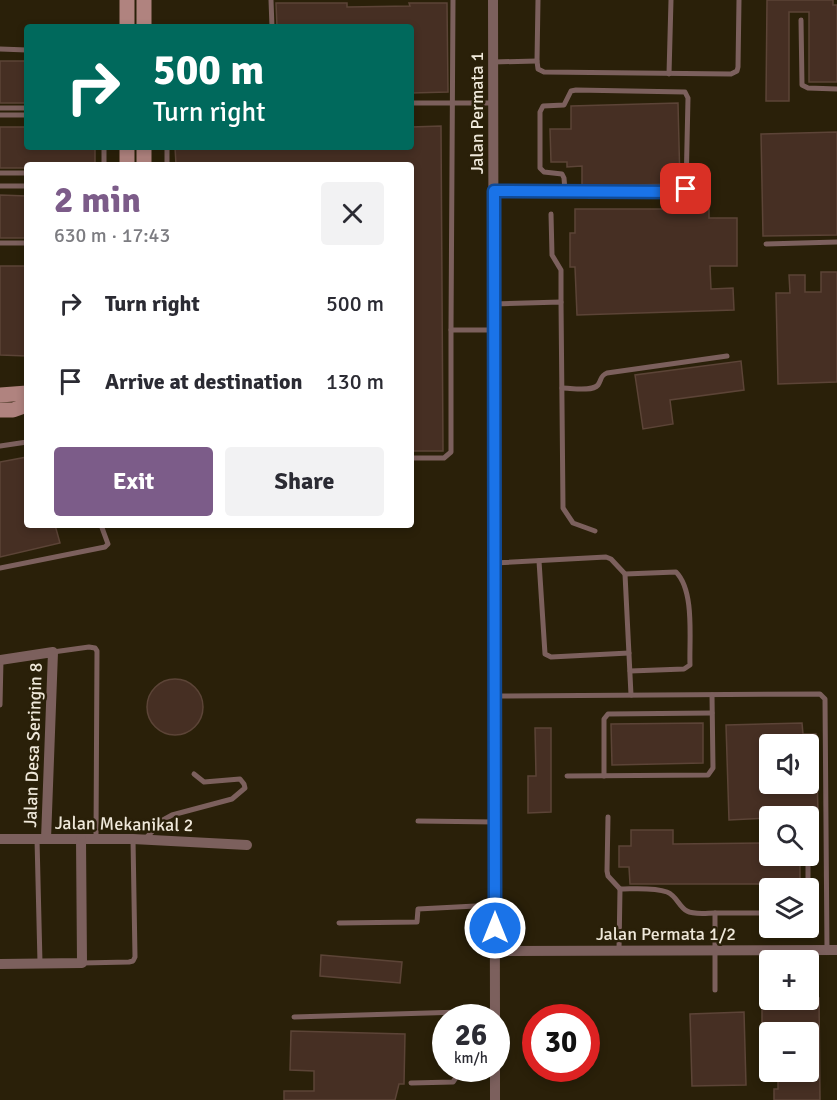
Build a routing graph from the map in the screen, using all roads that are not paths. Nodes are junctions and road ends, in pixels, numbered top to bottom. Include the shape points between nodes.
1 (127, 0) edge
2 (144, 0) edge
3 (272, 0) edge
4 (453, 0) edge
5 (493, 0) edge
6 (538, 0) edge
7 (671, 0) edge
8 (739, 0) edge
9 (801, 20) dead end
10 (127, 24) edge
11 (144, 24) edge
12 (272, 24) edge
13 (0, 49) edge
14 (24, 50) edge
15 (494, 62) junction
16 (537, 62) junction
17 (669, 74) junction
18 (837, 88) edge
19 (414, 103) edge
20 (453, 103) junction
21 (494, 103) junction
22 (0, 108) edge
23 (24, 108) edge
24 (0, 115) edge
25 (24, 115) edge
26 (0, 173) edge
27 (24, 173) edge
28 (0, 186) edge
29 (24, 186) edge
30 (494, 191) junction
31 (565, 191) junction
32 (551, 214) dead end
33 (837, 242) edge
34 (0, 243) edge
35 (24, 243) edge
36 (766, 244) dead end
37 (561, 302) junction
38 (494, 304) junction
39 (451, 330) junction
40 (494, 330) junction
41 (727, 356) dead end
42 (562, 388) junction
43 (24, 393) edge
44 (0, 395) edge
45 (24, 406) edge
46 (0, 410) edge
47 (24, 442) edge
48 (0, 446) edge
49 (414, 458) edge
50 (103, 528) edge
51 (596, 531) dead end
52 (539, 561) junction
53 (494, 563) junction
54 (0, 568) edge
55 (625, 574) junction
56 (53, 652) junction
57 (629, 653) junction
58 (1, 660) edge
59 (630, 671) junction
60 (631, 695) junction
61 (712, 695) junction
62 (495, 696) junction
63 (0, 705) edge
64 (712, 713) junction
65 (194, 774) dead end
66 (567, 776) dead end
67 (604, 776) junction
68 (608, 817) dead end
69 (418, 821) dead end
70 (495, 822) junction
71 (0, 838) edge
72 (42, 839) junction
73 (81, 839) junction
74 (96, 839) junction
75 (133, 839) junction
76 (145, 840) junction
77 (247, 845) dead end
78 (620, 889) junction
79 (495, 905) junction
80 (715, 913) junction
81 (759, 913) edge
82 (339, 923) dead end
83 (620, 950) junction
84 (715, 950) junction
85 (832, 950) edge
86 (495, 951) junction
87 (82, 963) junction
88 (0, 964) edge
89 (40, 964) junction
90 (715, 990) dead end
91 (495, 1004) edge
92 (432, 1015) edge
93 (294, 1017) dead end
94 (453, 1082) edge
95 (495, 1082) edge
96 (411, 1083) dead end
97 (495, 1100) edge

1 - 10 street
2 - 11 street
3 - 12 lane
4 - 20 lane
5 - 15 street, Jalan Permata 1
6 - 16 lane
7 - 17 lane
8 - 17 lane via 737,71 731,75
9 - 18 lane via 802,85
13 - 14 lane
15 - 16 lane
15 - 21 street, Jalan Permata 1
16 - 17 lane via 538,69 544,72
19 - 20 lane
20 - 21 lane
20 - 39 lane
21 - 30 street, Jalan Permata 1
22 - 23 lane
24 - 25 lane
26 - 27 lane
28 - 29 lane
30 - 31 lane
30 - 38 street, Jalan Permata 1
31 - 31 lane via 562,174 540,168 543,106 564,105 571,91 576,90 685,92 686,189
32 - 37 lane via 552,255 561,270
33 - 36 lane
34 - 35 lane
37 - 38 lane
37 - 42 lane
38 - 40 street, Jalan Permata 1
39 - 40 lane
39 - 49 lane via 451,452 444,458
40 - 53 street, Jalan Permata 1
41 - 42 lane via 607,373 593,388
42 - 51 lane via 563,508 573,523
43 - 44 street
45 - 46 street
47 - 48 lane
50 - 54 lane via 108,541 105,547
52 - 53 lane
52 - 55 lane via 606,557
52 - 57 lane via 545,654 551,657
53 - 62 street, Jalan Permata 1
55 - 57 lane
55 - 59 lane via 676,572 688,597 690,665 684,669
56 - 58 street
56 - 72 street, Jalan Desa Seringin 8
56 - 74 lane via 88,647 97,651
57 - 59 lane
58 - 63 lane
59 - 60 lane
60 - 61 lane
60 - 62 lane
61 - 64 lane
61 - 85 lane via 820,694 825,699
62 - 70 street, Jalan Permata 1
64 - 67 lane via 608,714 604,719
64 - 67 lane via 713,768 708,775
65 - 76 lane via 204,782 240,779 245,788 232,799 172,815
66 - 67 lane
68 - 78 lane via 607,871
69 - 70 lane
70 - 79 street, Jalan Permata 1
71 - 72 street, Jalan Mekanikal 2
72 - 73 street, Jalan Mekanikal 2
72 - 89 lane
73 - 74 street, Jalan Mekanikal 2
73 - 87 street
74 - 75 street, Jalan Mekanikal 2
75 - 76 street, Jalan Mekanikal 2
75 - 87 lane via 135,957 129,962
76 - 77 street, Jalan Mekanikal 2
78 - 80 lane via 668,892 685,910
78 - 83 lane
79 - 82 lane via 418,909 417,922
79 - 86 street, Jalan Permata 1
80 - 81 lane
80 - 84 lane
83 - 84 street, Jalan Permata 1/2
83 - 86 street, Jalan Permata 1/2
84 - 85 street, Jalan Permata 1/2
84 - 90 lane
86 - 91 street, Jalan Permata 1
87 - 89 street
88 - 89 street
92 - 93 lane
94 - 96 lane
95 - 97 street

